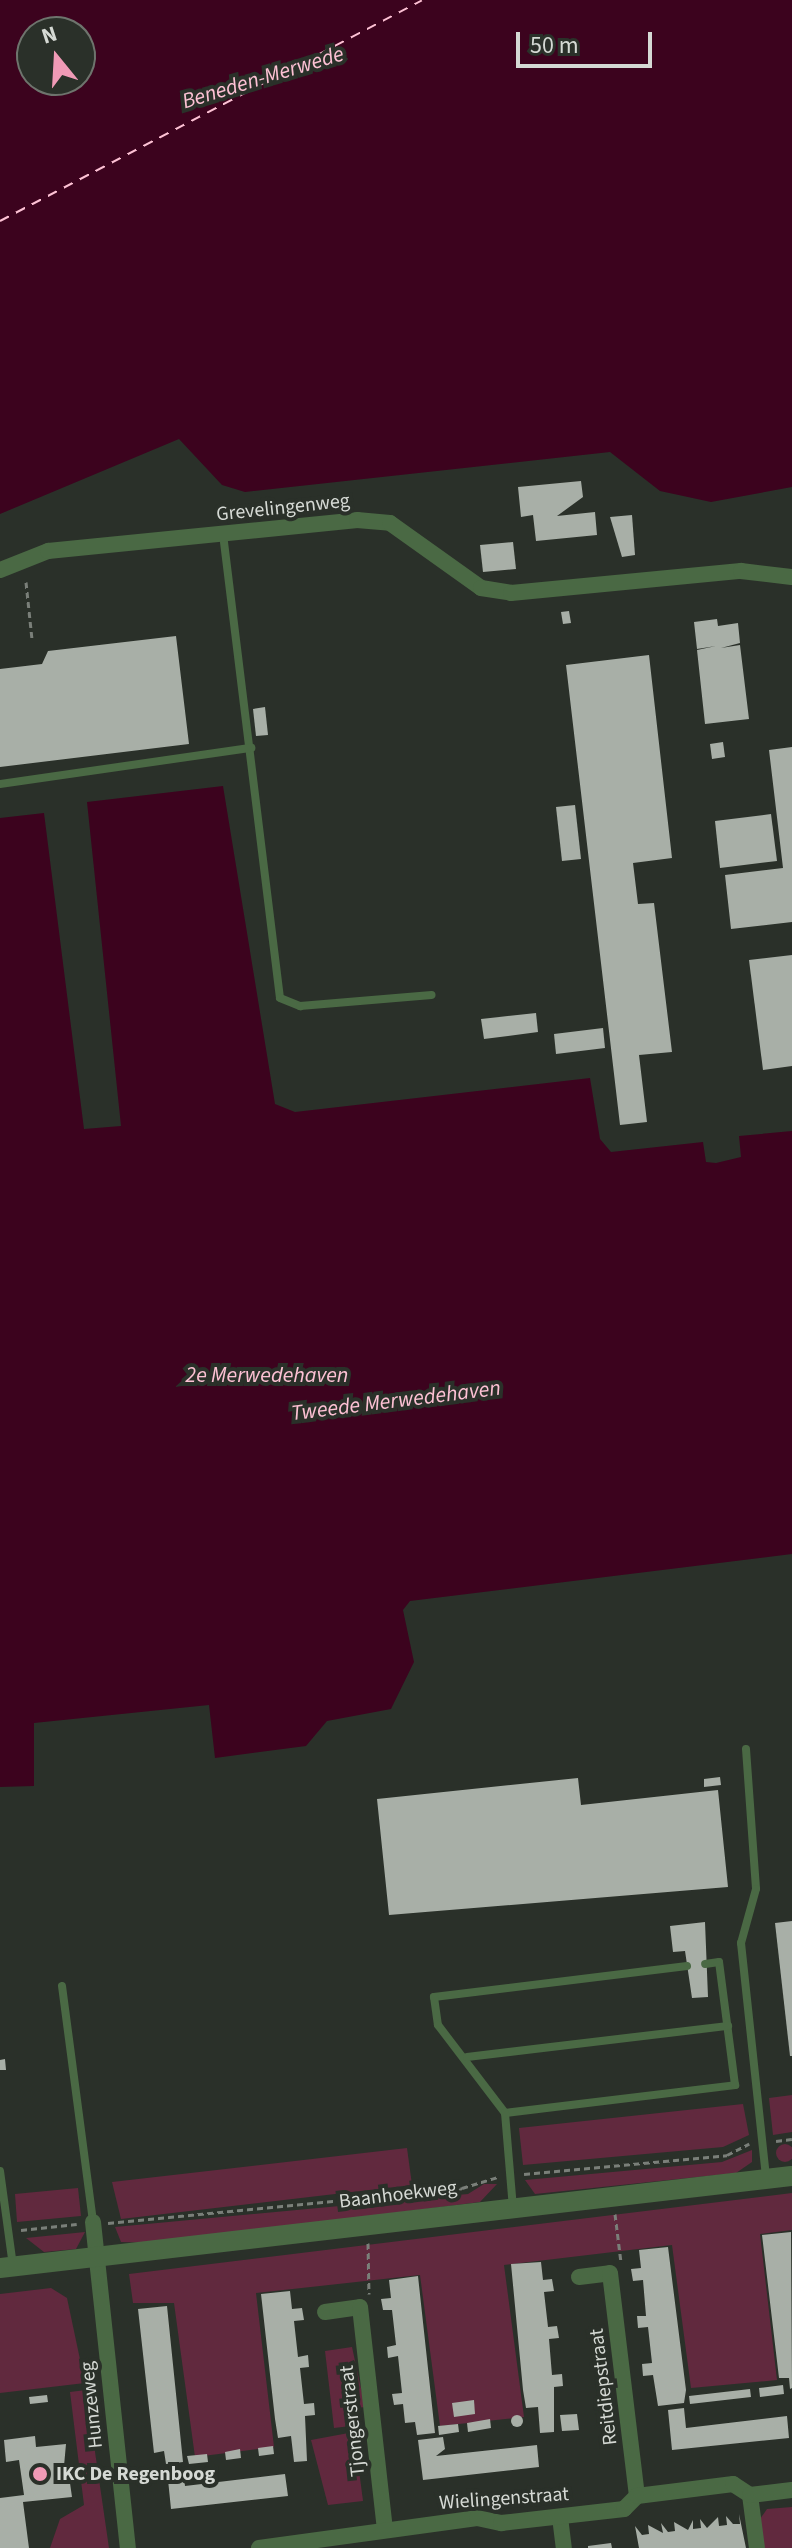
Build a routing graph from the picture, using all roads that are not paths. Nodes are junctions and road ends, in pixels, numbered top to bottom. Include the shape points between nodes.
1 (223, 534) junction
2 (0, 570) edge
3 (792, 577) edge
4 (251, 748) junction
5 (0, 784) edge
6 (432, 995) dead end
7 (746, 1749) dead end
8 (705, 1964) dead end
9 (687, 1966) dead end
10 (62, 1986) dead end
11 (728, 2026) junction
12 (467, 2057) junction
13 (505, 2113) junction
14 (0, 2171) edge
15 (792, 2176) edge
16 (766, 2179) junction
17 (513, 2209) junction
18 (93, 2222) joint
19 (95, 2258) junction
20 (6, 2268) edge
21 (579, 2277) dead end
22 (325, 2312) dead end
23 (792, 2490) edge
24 (750, 2495) junction
25 (637, 2496) junction
26 (560, 2517) junction
27 (385, 2530) junction
28 (325, 2544) edge
29 (128, 2548) edge
30 (259, 2548) edge
31 (564, 2548) edge
32 (757, 2548) edge

1 - 2 street, Grevelingenweg via 48,551
1 - 3 street, Grevelingenweg via 390,523 481,588 511,593 741,571
1 - 4 lane
4 - 5 lane
4 - 6 lane via 280,998 300,1006
7 - 16 lane via 756,1889 741,1943
8 - 11 lane via 719,1962
9 - 12 lane via 434,1997 438,2025
10 - 18 lane
11 - 12 lane
11 - 13 lane via 735,2085
12 - 13 lane
13 - 17 lane
14 - 20 lane via 8,2232
15 - 16 street, Baanhoekweg
16 - 17 street, Baanhoekweg
17 - 19 street, Baanhoekweg
18 - 19 street, Hunzeweg
19 - 20 street, Baanhoekweg
19 - 29 street, Hunzeweg
21 - 25 street, Reitdiepstraat via 610,2273
22 - 27 street, Tjongerstraat via 360,2307
23 - 24 street, Wielingenstraat
24 - 25 street, Wielingenstraat via 733,2484
24 - 32 street
25 - 26 street, Wielingenstraat via 624,2509
26 - 27 street, Wielingenstraat
26 - 31 street
27 - 28 street, Wielingenstraat
28 - 30 street, Wielingenstraat

